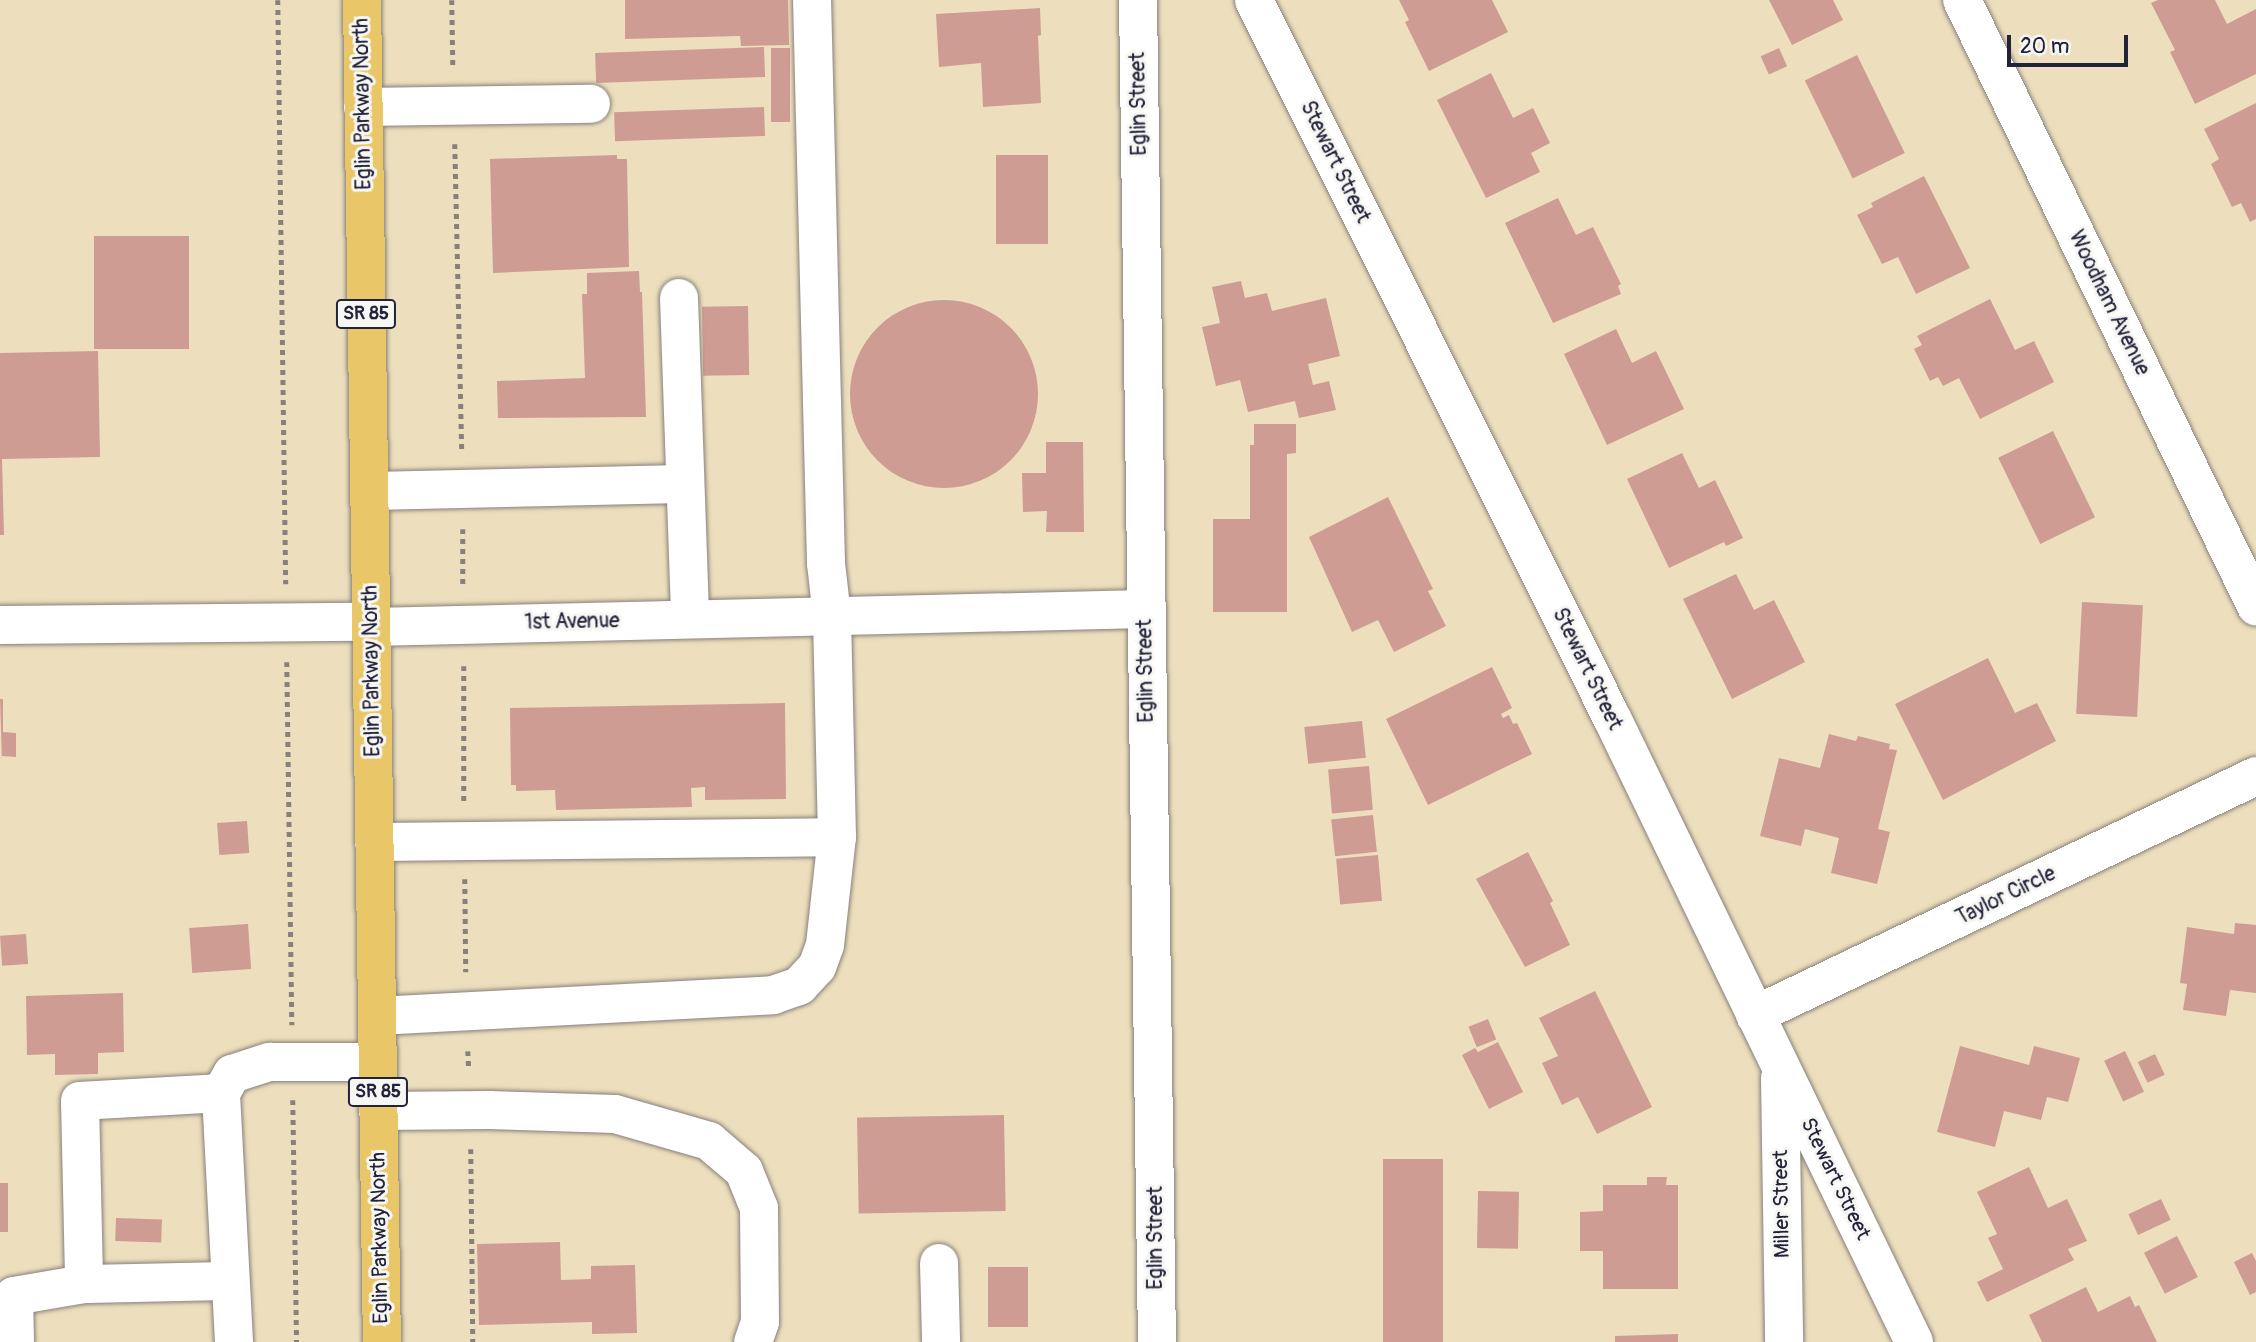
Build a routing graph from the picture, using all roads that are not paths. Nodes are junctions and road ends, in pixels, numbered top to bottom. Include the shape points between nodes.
1 (362, 0) edge
2 (812, 0) edge
3 (1138, 0) edge
4 (1254, 0) edge
5 (1962, 0) edge
6 (592, 104) dead end
7 (363, 107) junction
8 (679, 298) dead end
9 (685, 484) junction
10 (369, 491) junction
11 (2256, 606) edge
12 (1144, 609) junction
13 (832, 616) junction
14 (690, 619) junction
15 (0, 625) edge
16 (371, 627) junction
17 (2256, 776) edge
18 (837, 837) junction
19 (374, 842) junction
20 (1755, 1015) junction
21 (377, 1016) junction
22 (377, 1062) junction
23 (1780, 1066) junction
24 (221, 1093) junction
25 (378, 1111) junction
26 (939, 1263) dead end
27 (230, 1282) junction
28 (84, 1284) junction
29 (15, 1342) edge
30 (234, 1342) edge
31 (382, 1342) edge
32 (753, 1342) edge
33 (941, 1342) edge
34 (1157, 1342) edge
35 (1784, 1342) edge
36 (1914, 1342) edge

1 - 7 highway, Eglin Parkway North / SR 85
2 - 13 street via 826,563
3 - 12 street, Eglin Street
4 - 20 street, Stewart Street via 1600,693
5 - 11 street, Woodham Avenue
6 - 7 street
7 - 10 highway, Eglin Parkway North / SR 85
8 - 9 street
9 - 10 street
9 - 14 street
10 - 16 highway, Eglin Parkway North / SR 85
12 - 13 street, 1st Avenue
12 - 34 street, Eglin Street
13 - 14 street, 1st Avenue
13 - 18 street
14 - 16 street, 1st Avenue
15 - 16 street, 1st Avenue via 359,622
16 - 19 highway, Eglin Parkway North / SR 85
17 - 20 street, Taylor Circle
18 - 19 street
18 - 21 street via 825,944 817,967 799,986 773,995
19 - 21 highway, Eglin Parkway North / SR 85
20 - 23 street, Stewart Street
21 - 22 highway, Eglin Parkway North / SR 85
22 - 24 street via 270,1062 232,1074
22 - 25 highway, Eglin Parkway North / SR 85
23 - 35 street, Miller Street
23 - 36 street, Stewart Street
24 - 27 street
24 - 28 street via 80,1101
25 - 31 highway, Eglin Parkway North / SR 85
25 - 32 street via 615,1114 709,1140 744,1171 759,1208 760,1322
26 - 33 street
27 - 28 street
27 - 30 street
28 - 29 street via 14,1296

